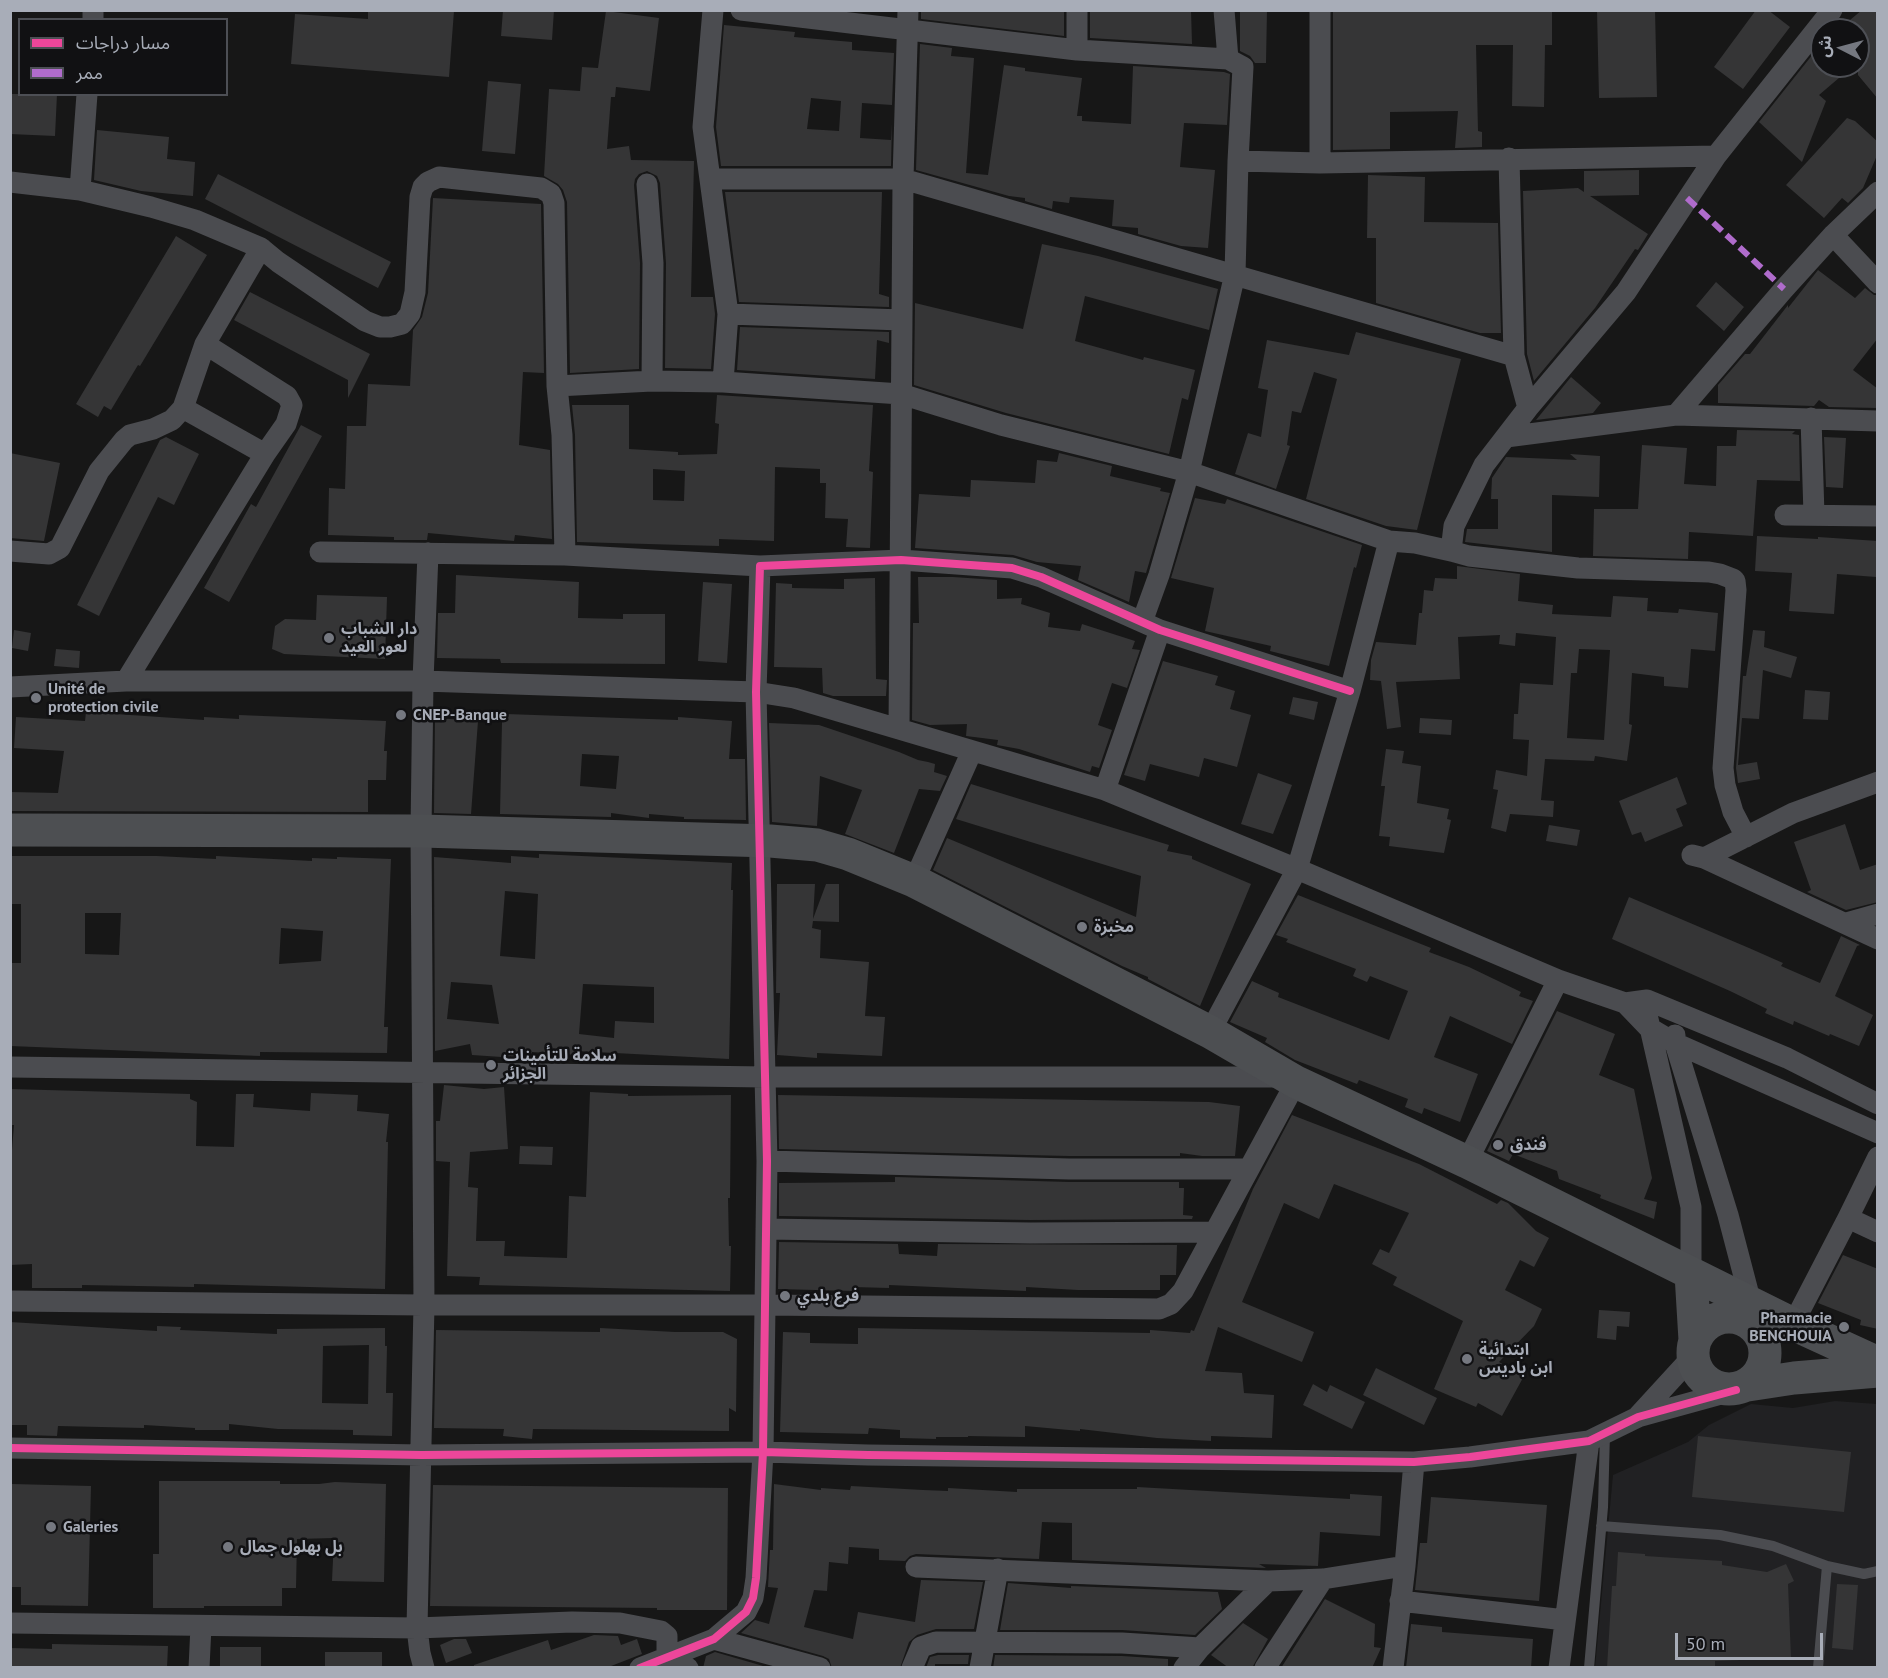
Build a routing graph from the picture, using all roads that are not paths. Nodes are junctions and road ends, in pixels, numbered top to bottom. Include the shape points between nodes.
1 (713, 10) edge
2 (741, 10) edge
3 (1077, 10) edge
4 (1224, 10) edge
5 (1320, 10) edge
6 (1832, 10) edge
7 (907, 20) edge
8 (1077, 50) junction
9 (1228, 59) junction
10 (87, 96) edge
11 (1716, 156) junction
12 (1509, 158) junction
13 (1238, 161) junction
14 (1320, 163) junction
15 (710, 179) junction
16 (903, 179) junction
17 (10, 182) edge
18 (647, 184) dead end
19 (80, 190) junction
20 (1878, 192) edge
21 (1833, 235) junction
22 (261, 248) junction
23 (1235, 274) junction
24 (1878, 283) edge
25 (728, 314) junction
26 (902, 320) junction
27 (205, 344) junction
28 (1514, 356) junction
29 (652, 381) junction
30 (723, 382) junction
31 (557, 386) junction
32 (901, 394) junction
33 (183, 408) junction
34 (1528, 408) junction
35 (1676, 415) junction
36 (1811, 418) junction
37 (1878, 421) edge
38 (1506, 437) junction
39 (265, 454) junction
40 (1189, 472) junction
41 (1785, 515) dead end
42 (1814, 515) junction
43 (1878, 516) edge
44 (1389, 542) junction
45 (10, 551) edge
46 (1451, 551) junction
47 (320, 552) dead end
48 (428, 554) junction
49 (566, 555) junction
50 (901, 560) junction
51 (760, 566) junction
52 (1151, 626) junction
53 (126, 681) junction
54 (423, 681) junction
55 (10, 687) edge
56 (1350, 691) junction
57 (756, 692) junction
58 (899, 729) junction
59 (972, 751) junction
60 (1878, 782) edge
61 (1105, 790) junction
62 (10, 830) edge
63 (421, 831) junction
64 (1746, 837) junction
65 (759, 840) junction
66 (1297, 869) junction
67 (914, 881) junction
68 (1878, 914) edge
69 (1846, 923) junction
70 (1878, 939) edge
71 (1558, 980) junction
72 (1647, 1000) junction
73 (1625, 1003) junction
74 (1673, 1011) junction
75 (1648, 1027) junction
76 (1210, 1032) junction
77 (1675, 1043) junction
78 (10, 1067) edge
79 (422, 1071) junction
80 (766, 1077) junction
81 (1291, 1079) junction
82 (1878, 1104) edge
83 (1878, 1133) edge
84 (1878, 1157) edge
85 (768, 1161) junction
86 (1467, 1162) junction
87 (1248, 1169) junction
88 (1691, 1206) junction
89 (1728, 1215) junction
90 (1848, 1218) junction
91 (766, 1229) junction
92 (1213, 1232) junction
93 (1878, 1232) edge
94 (1691, 1274) junction
95 (10, 1301) edge
96 (424, 1305) junction
97 (764, 1305) junction
98 (1744, 1316) junction
99 (1793, 1324) junction
100 (1694, 1348) junction
101 (1878, 1363) edge
102 (1878, 1371) edge
103 (1742, 1387) junction
104 (1638, 1417) junction
105 (1597, 1437) junction
106 (10, 1448) edge
107 (763, 1452) junction
108 (422, 1455) junction
109 (1414, 1462) junction
110 (1601, 1526) junction
111 (1405, 1566) junction
112 (1827, 1566) junction
113 (916, 1567) dead end
114 (998, 1569) junction
115 (1878, 1571) edge
116 (1323, 1579) junction
117 (1268, 1581) junction
118 (1400, 1601) junction
119 (1565, 1620) junction
120 (10, 1623) edge
121 (201, 1626) junction
122 (417, 1628) junction
123 (714, 1640) junction
124 (985, 1641) junction
125 (1200, 1648) junction
126 (667, 1657) junction
127 (199, 1668) edge
128 (424, 1668) edge
129 (640, 1668) edge
130 (688, 1668) edge
131 (820, 1668) edge
132 (912, 1668) edge
133 (980, 1668) edge
134 (1184, 1668) edge
135 (1266, 1668) edge
136 (1393, 1668) edge
137 (1559, 1668) edge
138 (1588, 1668) edge
139 (1818, 1668) edge

1 - 15 street via 703,127
2 - 7 street
3 - 8 street
4 - 9 street
5 - 14 street
6 - 11 street
7 - 8 street
7 - 16 street
8 - 9 street
9 - 13 street via 1243,67
10 - 19 street
11 - 12 street
11 - 34 street via 1626,292
12 - 14 street
12 - 28 street
13 - 14 street
13 - 23 street
15 - 16 street
15 - 25 street
16 - 23 street
16 - 26 street
17 - 19 street
18 - 29 street via 653,263
19 - 22 street via 195,220
20 - 21 street
21 - 24 street
21 - 35 street
22 - 27 street
22 - 31 street via 365,321 390,327 402,324 410,314 415,292 420,197 428,182 439,177 548,191 554,203
23 - 28 street
23 - 40 street
25 - 26 street
25 - 30 street
26 - 32 street
27 - 33 street
27 - 39 street via 291,401 286,424
28 - 34 street
29 - 30 street
29 - 31 street
30 - 32 street
31 - 49 street
32 - 40 street via 1001,425
32 - 50 street
33 - 39 street
33 - 45 street via 172,420 124,440 99,471 60,548 49,554
34 - 38 street
35 - 36 street
35 - 38 street
36 - 37 street
36 - 42 street
38 - 46 street via 1484,465 1454,526
39 - 53 street
40 - 44 street
40 - 52 street via 1159,575
41 - 42 street
42 - 43 street
44 - 46 street
44 - 56 street
46 - 64 street via 1567,567 1709,572 1733,579 1736,590 1723,768 1733,812
47 - 48 street
48 - 49 street
48 - 54 street
49 - 51 street
50 - 51 street
50 - 52 street via 1012,568
50 - 58 street
51 - 57 street
52 - 56 street
52 - 61 street
53 - 54 street
53 - 55 street
54 - 57 street
54 - 63 street
56 - 66 street
57 - 58 street via 794,698
57 - 65 street
58 - 59 street
59 - 61 street
59 - 67 street
60 - 64 street via 1793,813
61 - 66 street
62 - 63 main road
63 - 65 main road
63 - 79 street
64 - 69 street via 1698,856
65 - 67 main road via 818,844
65 - 80 street
66 - 71 street
66 - 76 street
67 - 76 main road
68 - 69 street
69 - 70 street
71 - 73 street
71 - 86 street
72 - 73 street
72 - 74 street
72 - 75 street
73 - 75 street
74 - 77 street
74 - 82 street via 1787,1058
75 - 77 street
75 - 88 street
76 - 81 main road
77 - 83 street
77 - 89 street
78 - 79 street
79 - 80 street
79 - 96 street
80 - 81 street
80 - 85 street
81 - 86 main road
81 - 87 street
84 - 90 street
85 - 87 street via 1069,1170
85 - 91 street
86 - 94 main road
87 - 92 street
88 - 89 street
88 - 94 street
89 - 98 street
90 - 93 street
90 - 99 street
91 - 92 street
91 - 97 street
92 - 97 street via 1183,1291 1171,1304 1159,1309
94 - 98 main road
94 - 100 main road
95 - 96 street
96 - 97 street
96 - 108 street
97 - 107 street
98 - 99 main road
98 - 100 main road via 1712,1321 1702,1329
98 - 103 main road via 1764,1341 1766,1353 1760,1372
99 - 101 main road
100 - 103 main road via 1696,1368 1702,1378 1724,1390
100 - 104 street
102 - 103 main road
103 - 104 street
104 - 105 street
105 - 109 street
105 - 110 lane
105 - 119 street
106 - 108 street
107 - 108 street
107 - 109 street
107 - 123 street via 753,1598 746,1612
108 - 122 street
109 - 111 street
110 - 112 lane via 1720,1535 1773,1546
110 - 138 lane
111 - 116 street
111 - 118 street
112 - 115 lane via 1864,1574
112 - 139 lane
113 - 114 street
114 - 117 street
114 - 124 street
116 - 117 street
116 - 135 street
117 - 125 street
118 - 119 street
118 - 136 street
119 - 137 street
120 - 121 street
121 - 122 street
121 - 127 street
122 - 126 street via 620,1623 661,1631 667,1636
122 - 128 street
123 - 126 street
123 - 131 street
124 - 125 street
124 - 132 street via 924,1645
124 - 133 street
125 - 134 street
126 - 129 street
126 - 130 street

